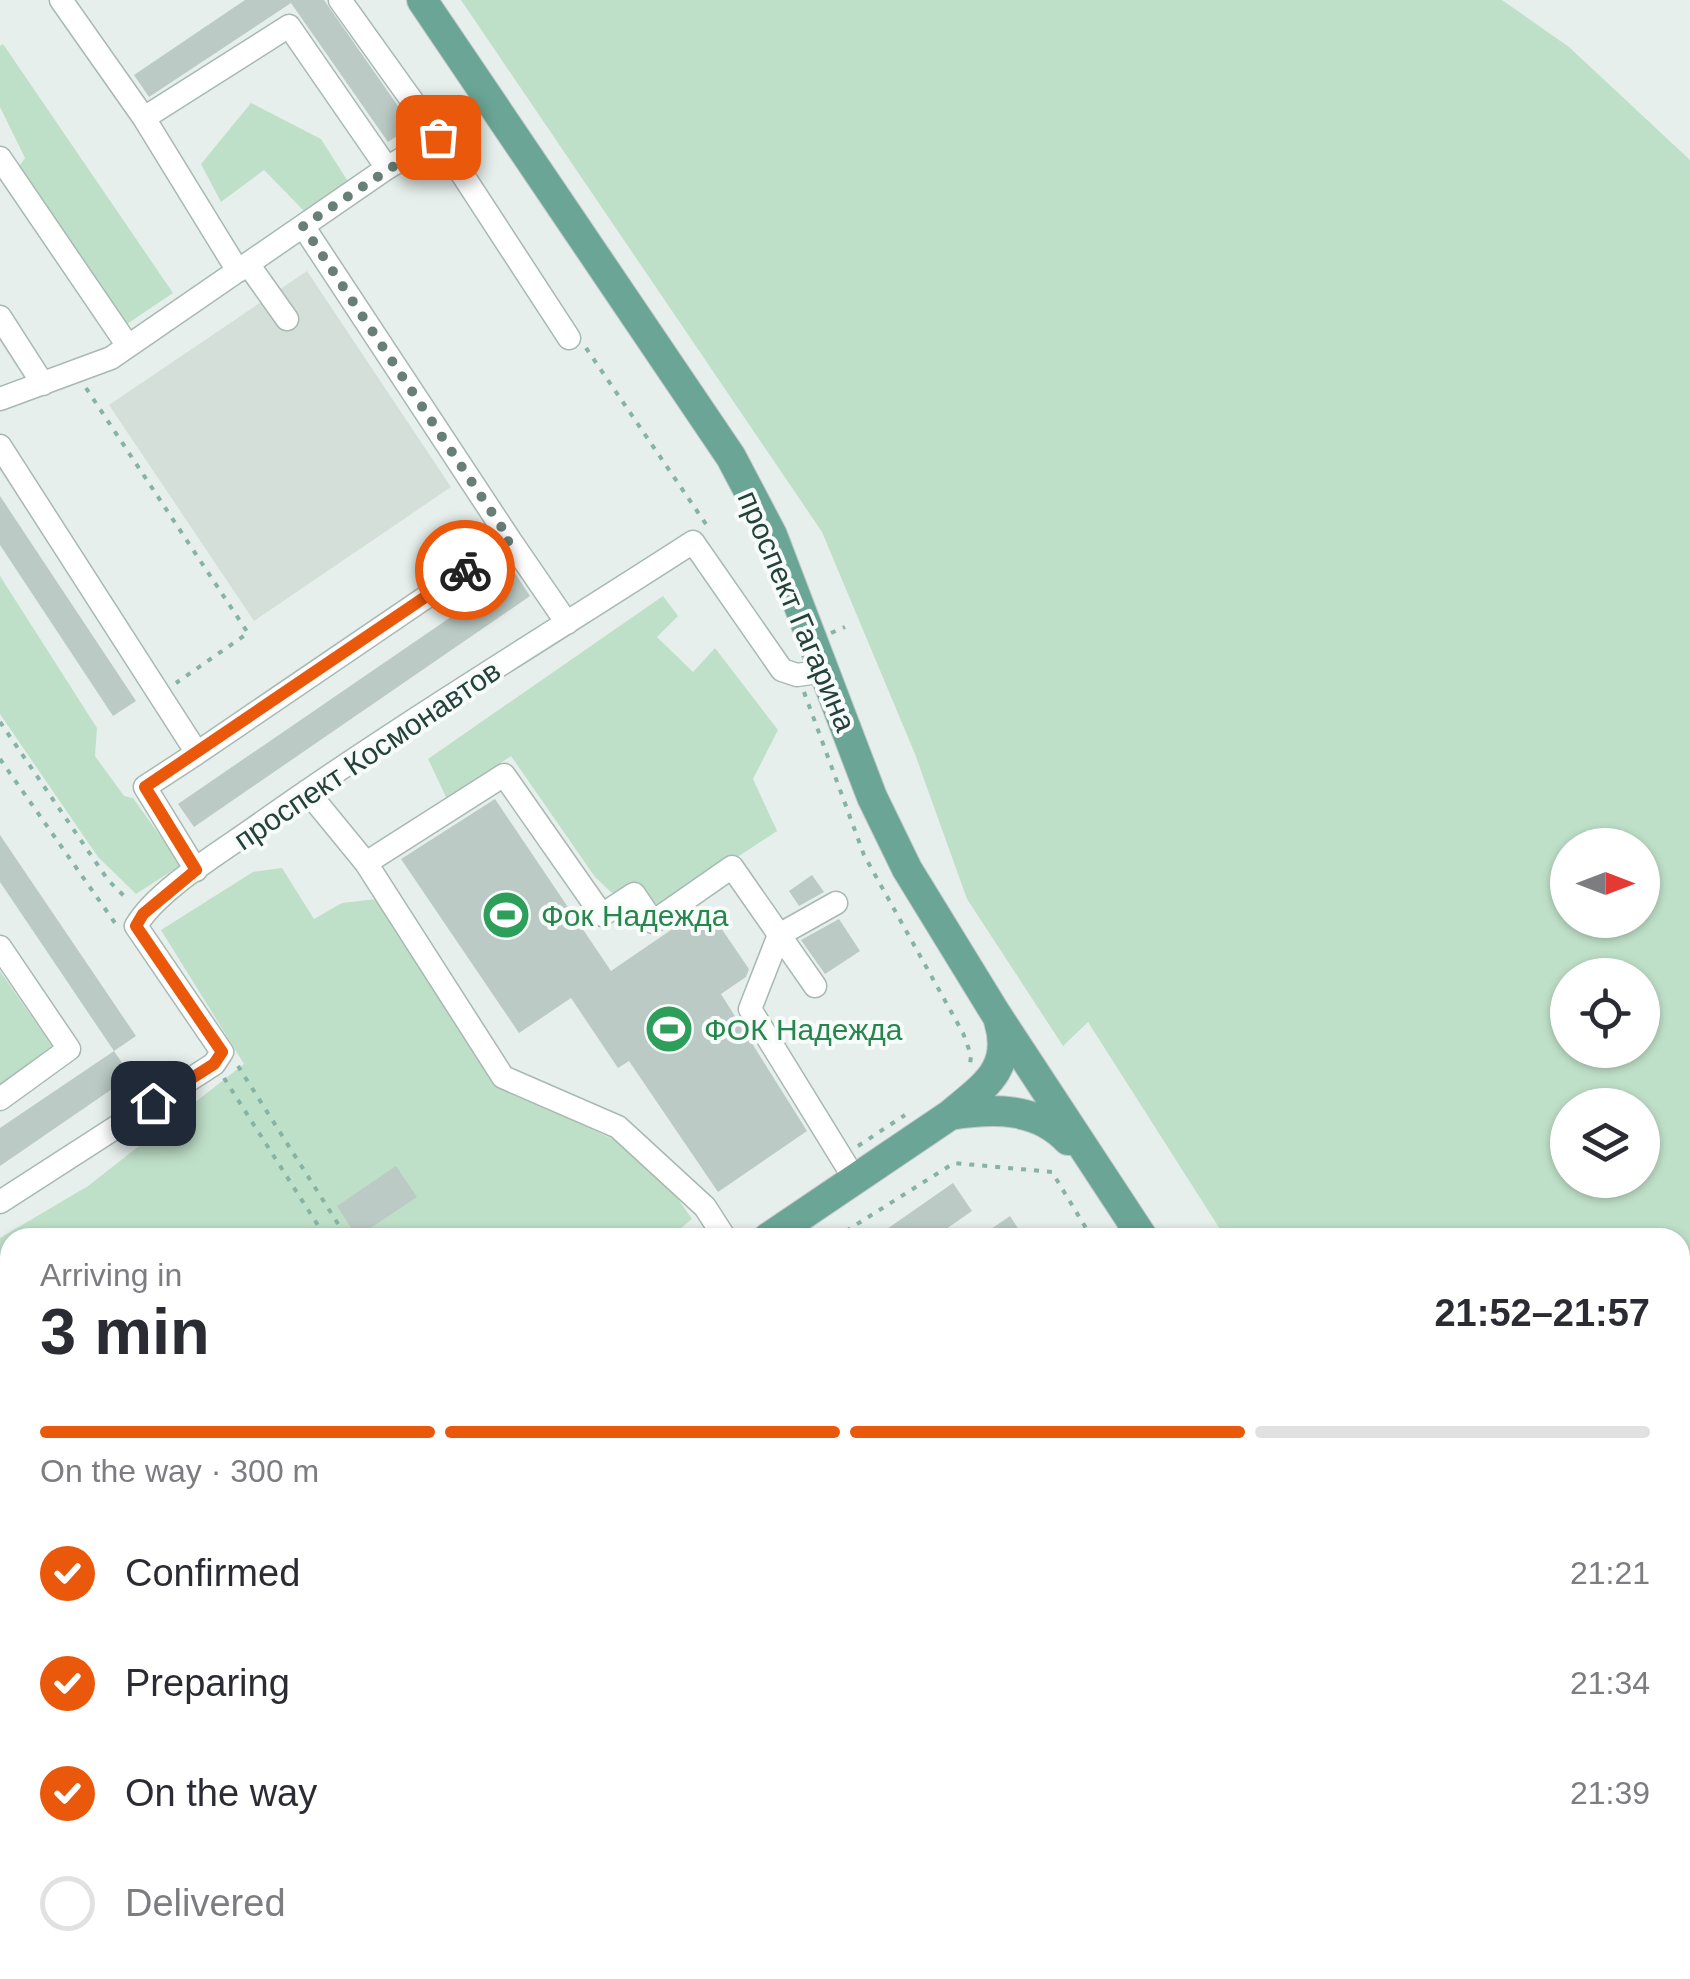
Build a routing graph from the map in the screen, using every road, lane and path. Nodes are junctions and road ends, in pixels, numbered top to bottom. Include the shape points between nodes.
1 (62, 0) edge
2 (340, 0) edge
3 (422, 0) edge
4 (144, 118) junction
5 (438, 137) junction
6 (0, 158) edge
7 (387, 168) junction
8 (303, 226) junction
9 (243, 267) junction
10 (0, 317) edge
11 (287, 318) dead end
12 (574, 338) joint
13 (128, 346) junction
14 (75, 372) junction
15 (43, 384) junction
16 (0, 399) edge
17 (0, 446) edge
18 (510, 540) junction
19 (717, 540) dead end
20 (567, 623) junction
21 (811, 673) junction
22 (160, 695) junction
23 (197, 753) junction
24 (307, 791) junction
25 (366, 864) junction
26 (196, 870) junction
27 (836, 903) dead end
28 (779, 935) junction
29 (0, 947) edge
30 (815, 986) dead end
31 (996, 1014) junction
32 (968, 1072) dead end
33 (0, 1099) edge
34 (904, 1115) dead end
35 (950, 1115) junction
36 (847, 1168) junction
37 (1096, 1168) junction
38 (0, 1202) edge
39 (719, 1228) edge
40 (779, 1228) edge
41 (851, 1228) edge
42 (1086, 1228) edge
43 (1136, 1228) edge

1 - 4 street
2 - 5 street
3 - 21 main road, проспект Гагарина via 731,457 772,535
4 - 7 street via 289,26
4 - 9 street
5 - 7 street
5 - 12 street
6 - 13 street
7 - 8 street
8 - 9 street
8 - 18 street
9 - 11 street
9 - 13 street
10 - 15 street
12 - 19 path
13 - 14 street
14 - 15 street
14 - 22 path via 248,633
15 - 16 street
17 - 22 street
18 - 20 street
18 - 23 street
20 - 21 street, проспект Космонавтов via 693,542 782,670
20 - 24 street, проспект Космонавтов
21 - 31 main road, проспект Гагарина via 907,869
21 - 32 path via 864,855 964,1033
22 - 23 street
23 - 26 street via 145,787
24 - 25 street
24 - 26 street, проспект Космонавтов
25 - 28 street via 504,775 602,916 634,894 653,922 732,867
25 - 39 street via 503,1077 618,1126 705,1206
26 - 38 street, проспект Космонавтов via 136,926 222,1052 214,1064
27 - 28 street
28 - 30 street
28 - 36 street via 750,1009
29 - 33 street via 69,1049
31 - 35 main road via 1004,1054 994,1074
31 - 37 main road, проспект Гагарина
34 - 36 path
35 - 36 main road
35 - 37 main road via 1029,1114 1056,1127
36 - 40 main road
37 - 43 main road, проспект Гагарина
41 - 42 path via 954,1163 1052,1172

